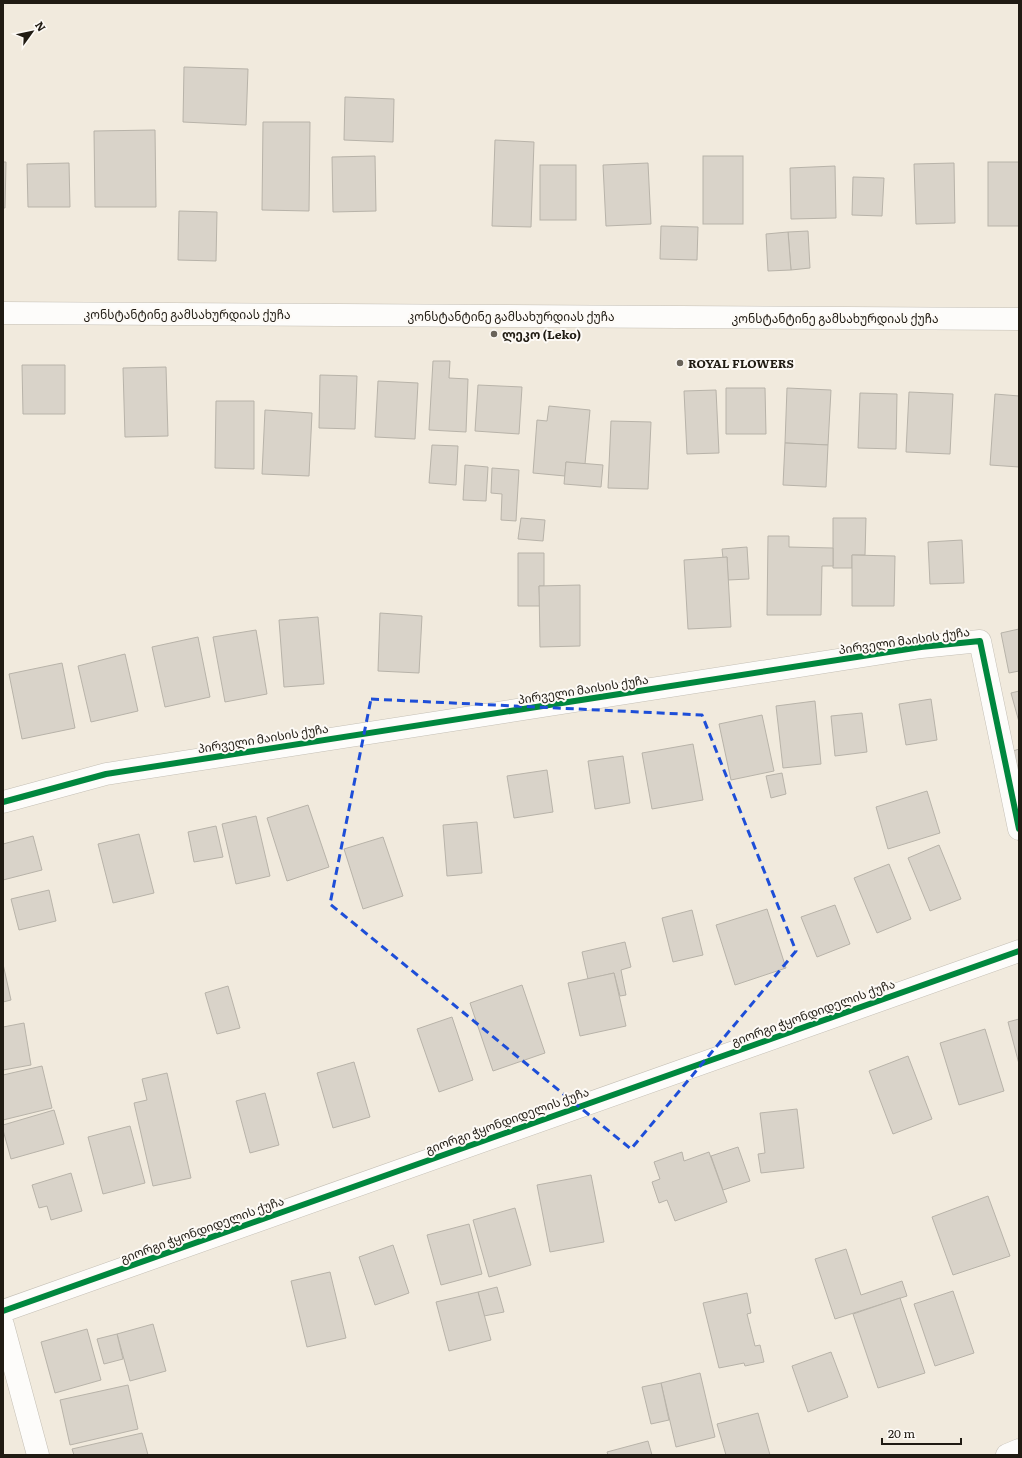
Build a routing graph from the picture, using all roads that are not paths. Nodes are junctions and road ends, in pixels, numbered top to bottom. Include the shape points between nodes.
1 (3, 313) edge
2 (1019, 319) edge
3 (3, 802) edge
4 (1019, 829) edge
5 (1019, 951) edge
6 (3, 1311) edge
7 (3, 1326) edge
8 (1019, 1450) edge
9 (38, 1455) edge
10 (1007, 1455) edge

1 - 2 street, კონსტანტინე გამსახურდიას ქუჩა
3 - 4 street, პირველი მაისის ქუჩა via 106,774 921,647 980,641
5 - 6 street, გიორგი ჭყონდიდელის ქუჩა
7 - 9 street
8 - 10 street

